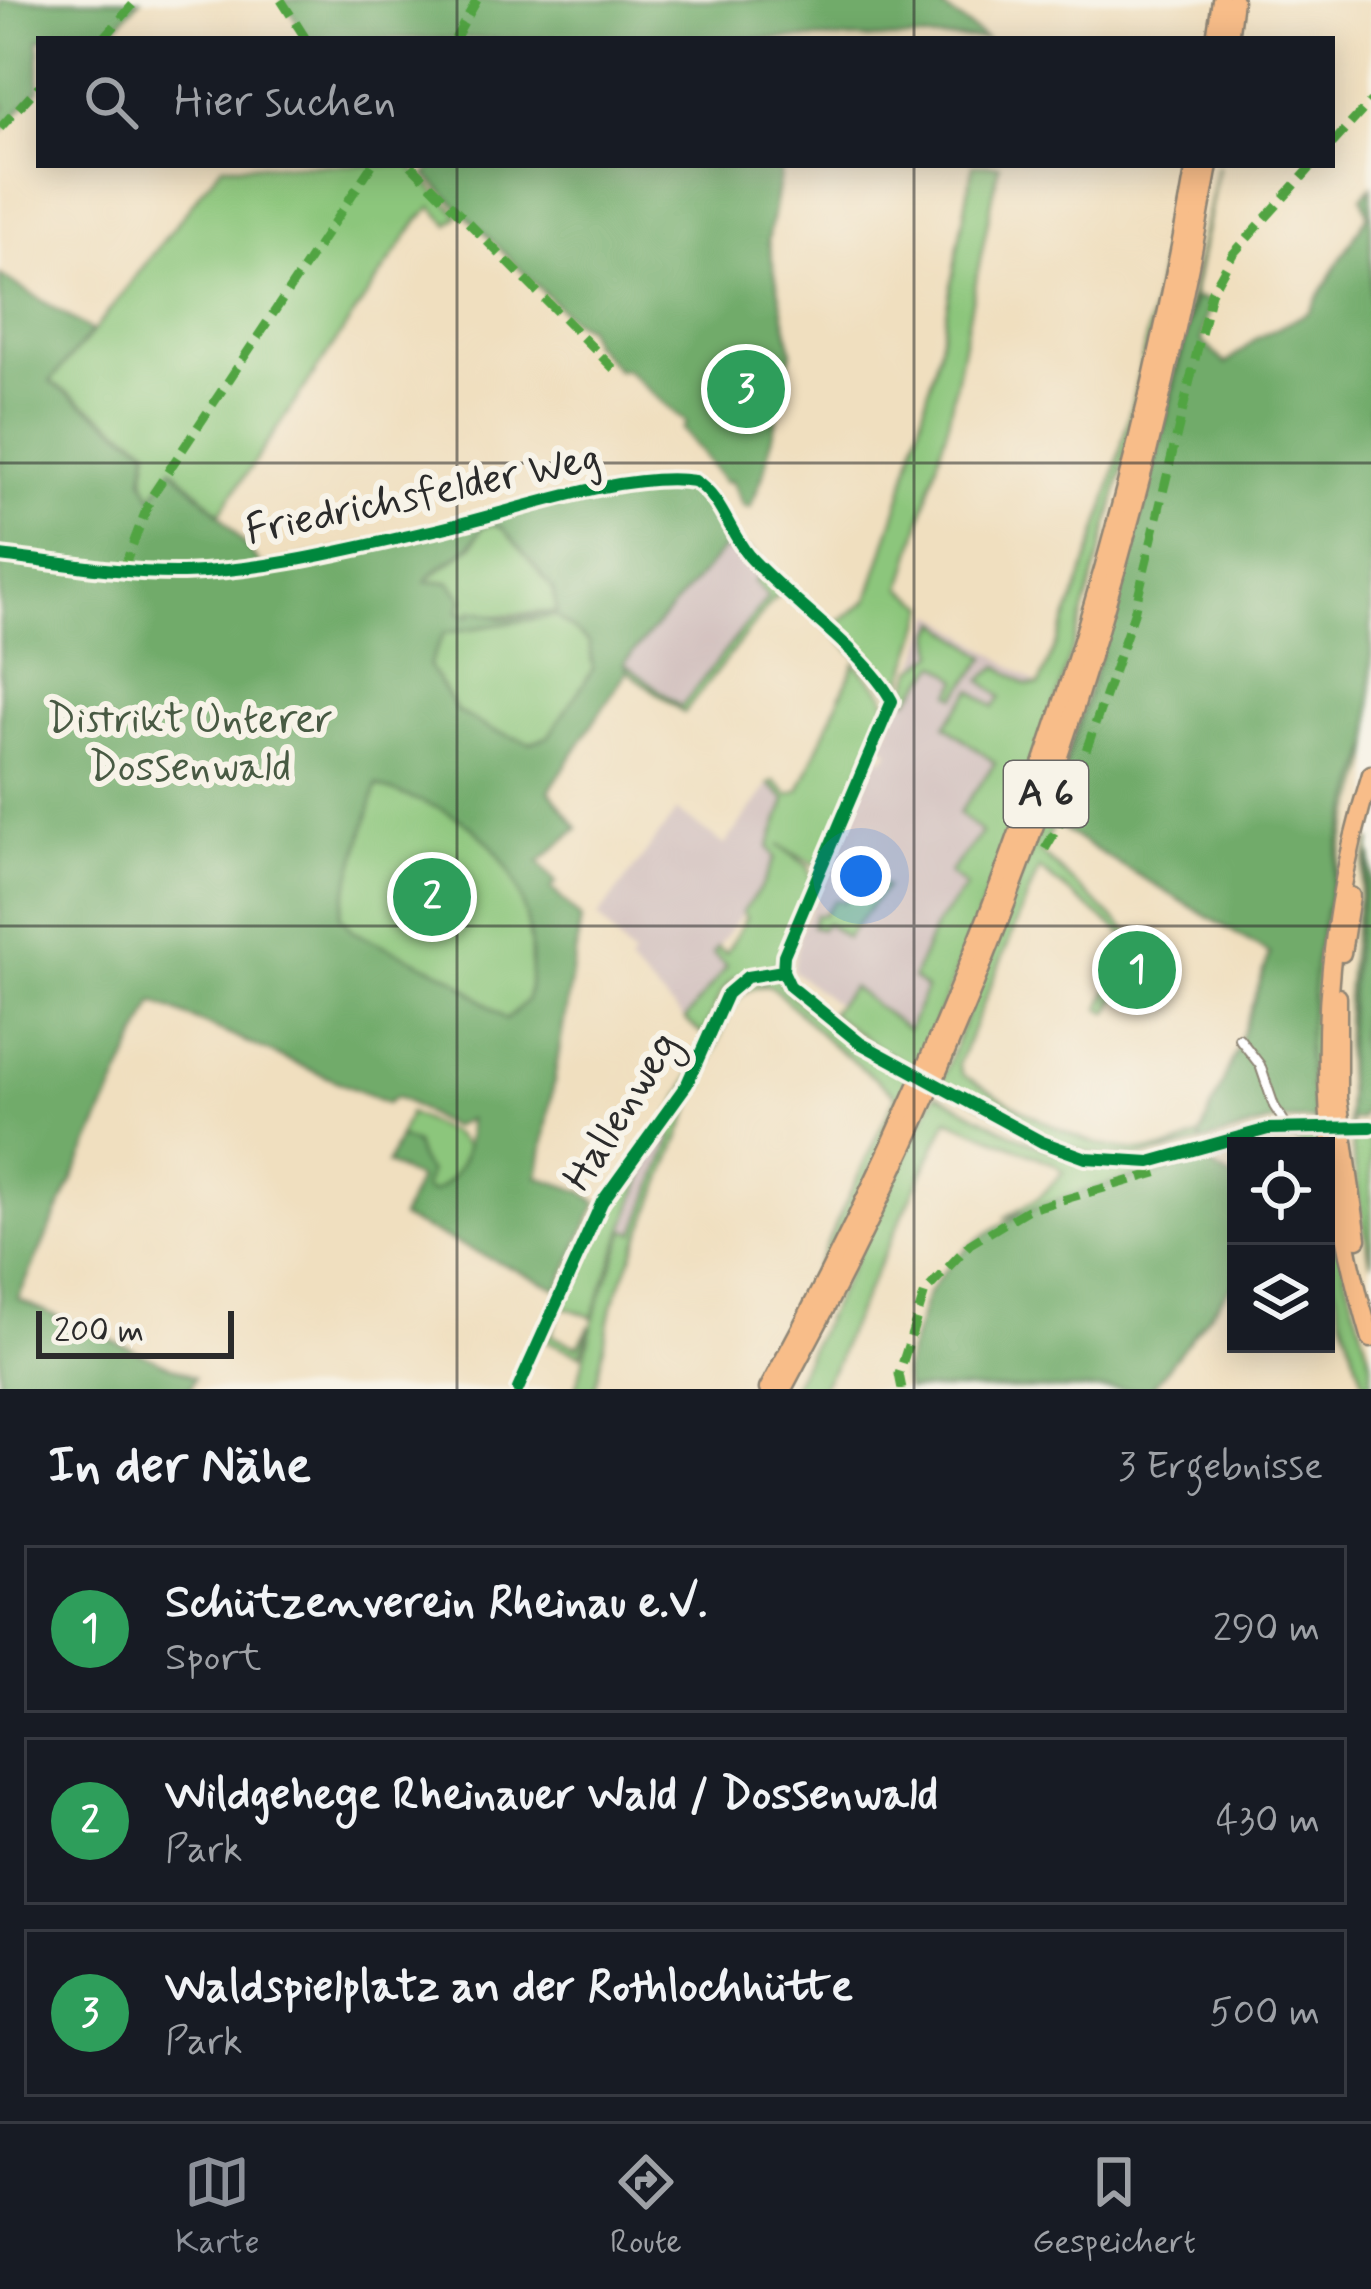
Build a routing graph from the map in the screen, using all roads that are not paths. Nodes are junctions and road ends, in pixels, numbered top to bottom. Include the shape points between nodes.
1 (1221, 0) edge
2 (1234, 0) edge
3 (1215, 36) edge
4 (1229, 36) edge
5 (1195, 168) edge
6 (1208, 168) edge
7 (0, 556) edge
8 (1371, 774) edge
9 (1371, 813) edge
10 (783, 971) junction
11 (1239, 1038) dead end
12 (1287, 1126) junction
13 (1371, 1127) edge
14 (1371, 1297) edge
15 (1371, 1339) edge
16 (518, 1389) edge
17 (768, 1389) edge
18 (783, 1389) edge

1 - 3 highway
2 - 4 highway
5 - 17 highway, A 6 via 1131,466 1039,776 911,1100
6 - 18 highway, A 6 via 1138,490 1051,781 934,1082
7 - 10 street, Friedrichsfelder Weg via 142,571 224,570 559,497 695,481 747,554 892,701
8 - 15 highway via 1335,920 1324,1044 1335,1176
9 - 14 highway via 1343,939 1336,1046 1346,1171
10 - 12 street, bridge via 826,1017 905,1069 1042,1142 1102,1161 1150,1162
10 - 16 street, Hallenweg via 747,977 727,994 687,1084 602,1202
11 - 12 street
12 - 13 street, bridge

